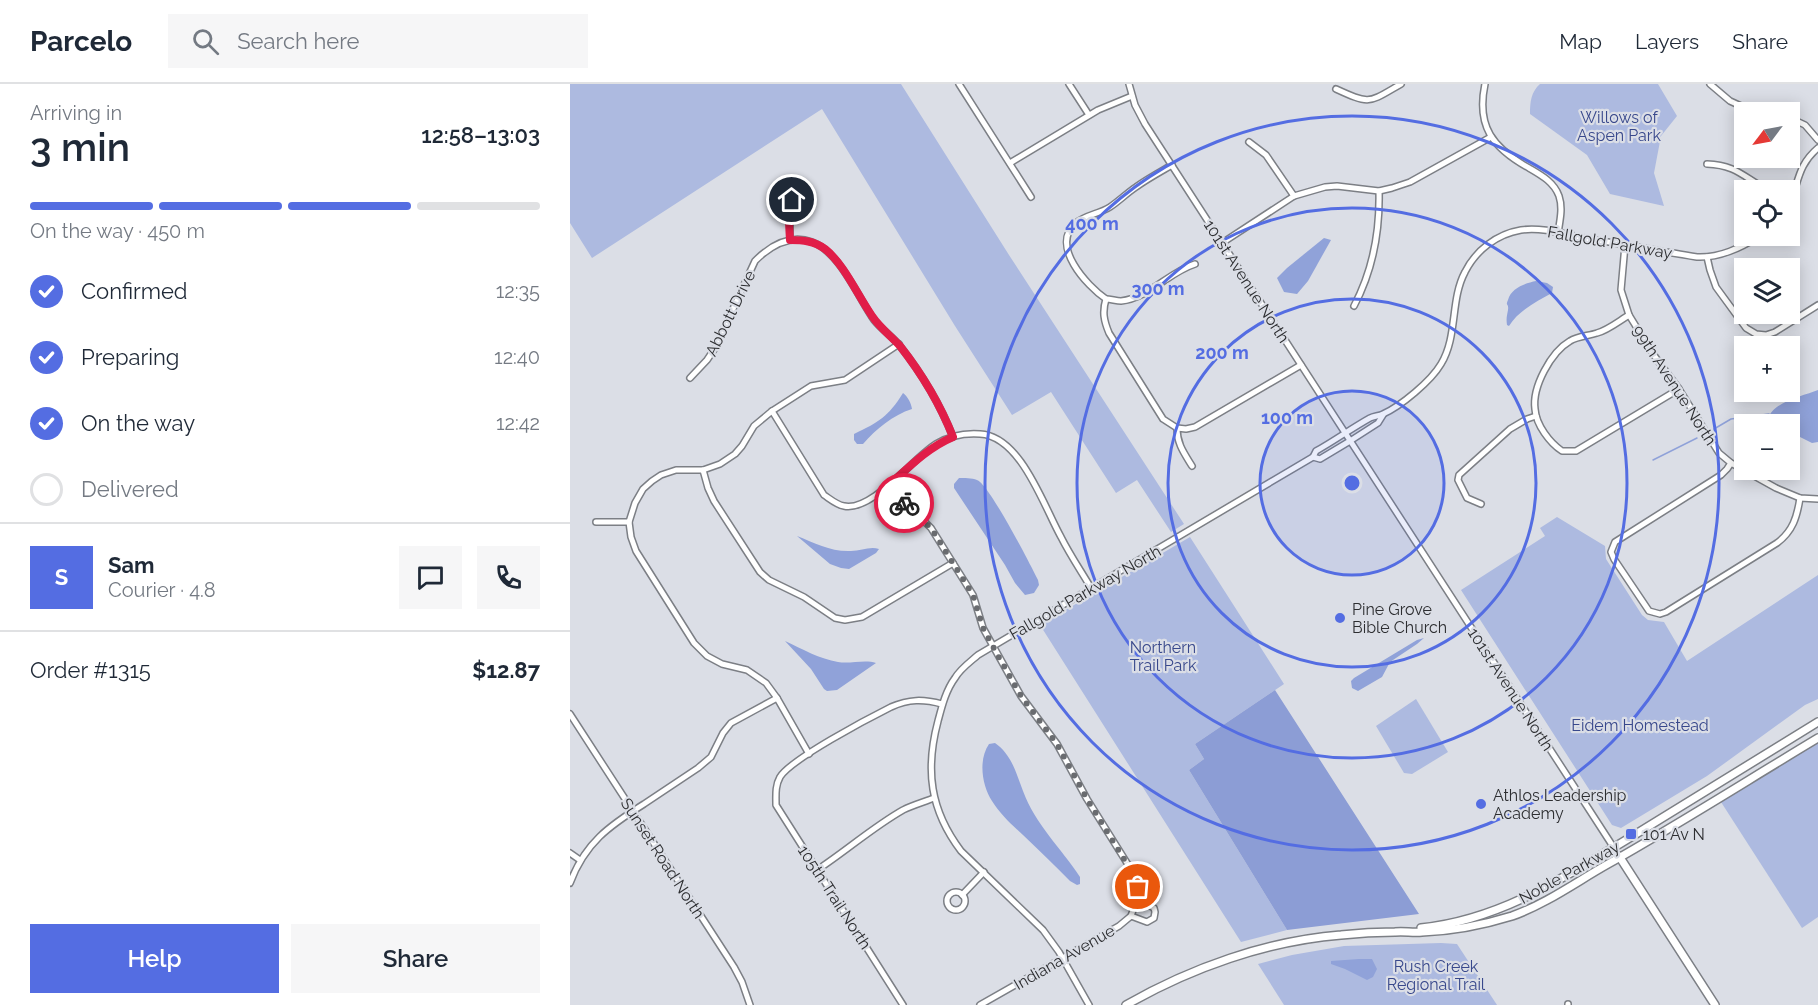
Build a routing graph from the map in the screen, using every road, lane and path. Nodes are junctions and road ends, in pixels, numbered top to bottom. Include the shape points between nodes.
1 (959, 84) edge
2 (1069, 84) edge
3 (1130, 84) edge
4 (1401, 84) edge
5 (1485, 84) edge
6 (1710, 84) edge
7 (1336, 89) dead end
8 (1132, 96) junction
9 (1734, 103) edge
10 (1089, 115) junction
11 (1800, 123) edge
12 (1491, 137) junction
13 (1818, 140) edge
14 (1249, 142) dead end
15 (1818, 148) edge
16 (1010, 163) junction
17 (1707, 164) dead end
18 (1172, 165) junction
19 (1750, 180) edge
20 (1797, 180) edge
21 (797, 185) dead end
22 (1379, 191) junction
23 (1294, 196) junction
24 (1031, 197) dead end
25 (1558, 233) junction
26 (790, 240) junction
27 (1222, 243) junction
28 (1625, 245) junction
29 (1741, 246) edge
30 (1707, 257) junction
31 (1195, 264) dead end
32 (1106, 299) junction
33 (1818, 305) edge
34 (1354, 306) dead end
35 (1629, 315) junction
36 (899, 344) junction
37 (1301, 365) junction
38 (690, 378) dead end
39 (1679, 389) junction
40 (772, 411) junction
41 (1383, 415) junction
42 (1536, 416) junction
43 (1177, 428) junction
44 (1345, 434) junction
45 (953, 437) junction
46 (1350, 441) junction
47 (1313, 457) junction
48 (1731, 463) junction
49 (1192, 465) dead end
50 (703, 471) junction
51 (888, 486) junction
52 (1800, 498) junction
53 (1818, 499) edge
54 (1480, 504) dead end
55 (596, 522) dead end
56 (629, 522) junction
57 (953, 563) junction
58 (1091, 588) junction
59 (993, 646) junction
60 (777, 698) junction
61 (942, 704) junction
62 (570, 714) edge
63 (1818, 722) edge
64 (1818, 738) edge
65 (809, 754) junction
66 (934, 798) junction
67 (633, 811) junction
68 (1614, 848) junction
69 (570, 853) edge
70 (1620, 857) junction
71 (580, 860) junction
72 (817, 870) junction
73 (984, 872) junction
74 (570, 883) edge
75 (962, 895) dead end
76 (1137, 899) junction
77 (1131, 916) junction
78 (1397, 932) junction
79 (1063, 959) junction
80 (750, 1005) edge
81 (903, 1005) edge
82 (980, 1005) edge
83 (1089, 1005) edge
84 (1126, 1005) edge
85 (1715, 1005) edge

1 - 16 street
2 - 10 street
3 - 8 street, 101st Avenue North
4 - 7 street via 1366,100
5 - 12 street via 1483,101
6 - 9 street
8 - 10 street
8 - 18 street, 101st Avenue North
10 - 16 street
11 - 13 street
12 - 22 street via 1410,182
12 - 25 street via 1503,151 1555,188 1561,207
14 - 23 street via 1266,154
15 - 20 street via 1806,159
16 - 24 street
17 - 19 street via 1737,170
18 - 27 street, 101st Avenue North
18 - 32 street via 1071,229 1066,240 1070,257 1091,288
21 - 26 street via 789,222
22 - 23 street via 1325,187
22 - 34 street via 1377,238 1364,287
23 - 27 street
25 - 28 street, Fallgold Parkway
25 - 41 street, Fallgold Parkway via 1534,229 1507,234 1473,258 1460,283 1450,341 1441,364 1413,393
26 - 36 street via 812,242 825,249 876,322
26 - 38 street, Abbott Drive via 775,244 755,261 715,348
27 - 37 street, 101st Avenue North
28 - 30 street, Fallgold Parkway
28 - 35 street, 99th Avenue North via 1621,290
29 - 30 street, Fallgold Parkway
30 - 33 street via 1716,286 1746,328 1756,334 1775,332
31 - 32 street via 1139,296 1120,301
32 - 43 street via 1104,323 1109,333 1163,419
35 - 39 street, 99th Avenue North
35 - 42 street via 1598,333 1578,338 1550,360 1540,381
36 - 40 street via 845,380 811,386
36 - 45 street via 939,403
37 - 43 street via 1195,427
37 - 44 street, 101st Avenue North
39 - 42 street via 1576,451 1562,451 1555,446
39 - 48 street, 99th Avenue North via 1719,453
40 - 50 street via 754,426 735,454
40 - 51 street via 824,495 845,507 856,506
41 - 44 street, Fallgold Parkway North via 1372,417
41 - 46 street, Fallgold Parkway North via 1378,423
42 - 54 street via 1510,429 1459,475 1467,498
43 - 49 street via 1180,447
44 - 46 street, 101st Avenue North
44 - 47 street, Fallgold Parkway North via 1316,451
45 - 51 street via 937,443
45 - 58 street via 983,434 996,438 1019,459
46 - 47 street, Fallgold Parkway North via 1320,459
46 - 68 street, 101st Avenue North
47 - 58 street, Fallgold Parkway North
48 - 52 street, 99th Avenue North
48 - 52 street via 1721,475 1615,542 1611,552 1649,611 1666,612 1784,538 1794,525
50 - 56 street via 676,470 652,481 634,503
50 - 57 street via 714,501 760,572 835,618 862,617
51 - 57 street via 931,528
52 - 53 street, 99th Avenue North
55 - 56 street
56 - 60 street via 636,551 694,643 722,664 747,670 766,683
57 - 59 street via 973,595
58 - 59 street, Fallgold Parkway North
59 - 61 street, Fallgold Parkway North via 960,672
59 - 76 street via 1021,696 1057,744 1132,872 1138,887
60 - 65 street
60 - 67 street via 731,723 711,757
61 - 65 street via 903,701
61 - 66 street, Fallgold Parkway North via 931,759
62 - 67 street, Sunset Road North
63 - 68 main road, Noble Parkway
64 - 70 main road, Noble Parkway
65 - 72 street, 105th Trail North via 786,770 776,787 776,804
66 - 72 street via 903,810
66 - 73 street, Fallgold Parkway North via 951,837
67 - 71 street via 606,829
67 - 80 street, Sunset Road North via 734,968
68 - 70 main road, 101st Avenue North
68 - 78 main road, Noble Parkway via 1496,911 1454,923
69 - 71 street
70 - 78 main road, Noble Parkway via 1549,899 1511,916 1451,930
70 - 85 main road, 101st Avenue North
71 - 74 street
72 - 81 street, 105th Trail North
73 - 75 street
73 - 79 street, Fallgold Parkway North via 1043,930
76 - 77 street, Indiana Avenue
76 - 77 street via 1154,908 1154,918 1147,922
77 - 79 street, Indiana Avenue
78 - 84 main road, Noble Parkway via 1304,939 1254,952 1184,976
79 - 82 street, Indiana Avenue
79 - 83 street, Fallgold Parkway North

